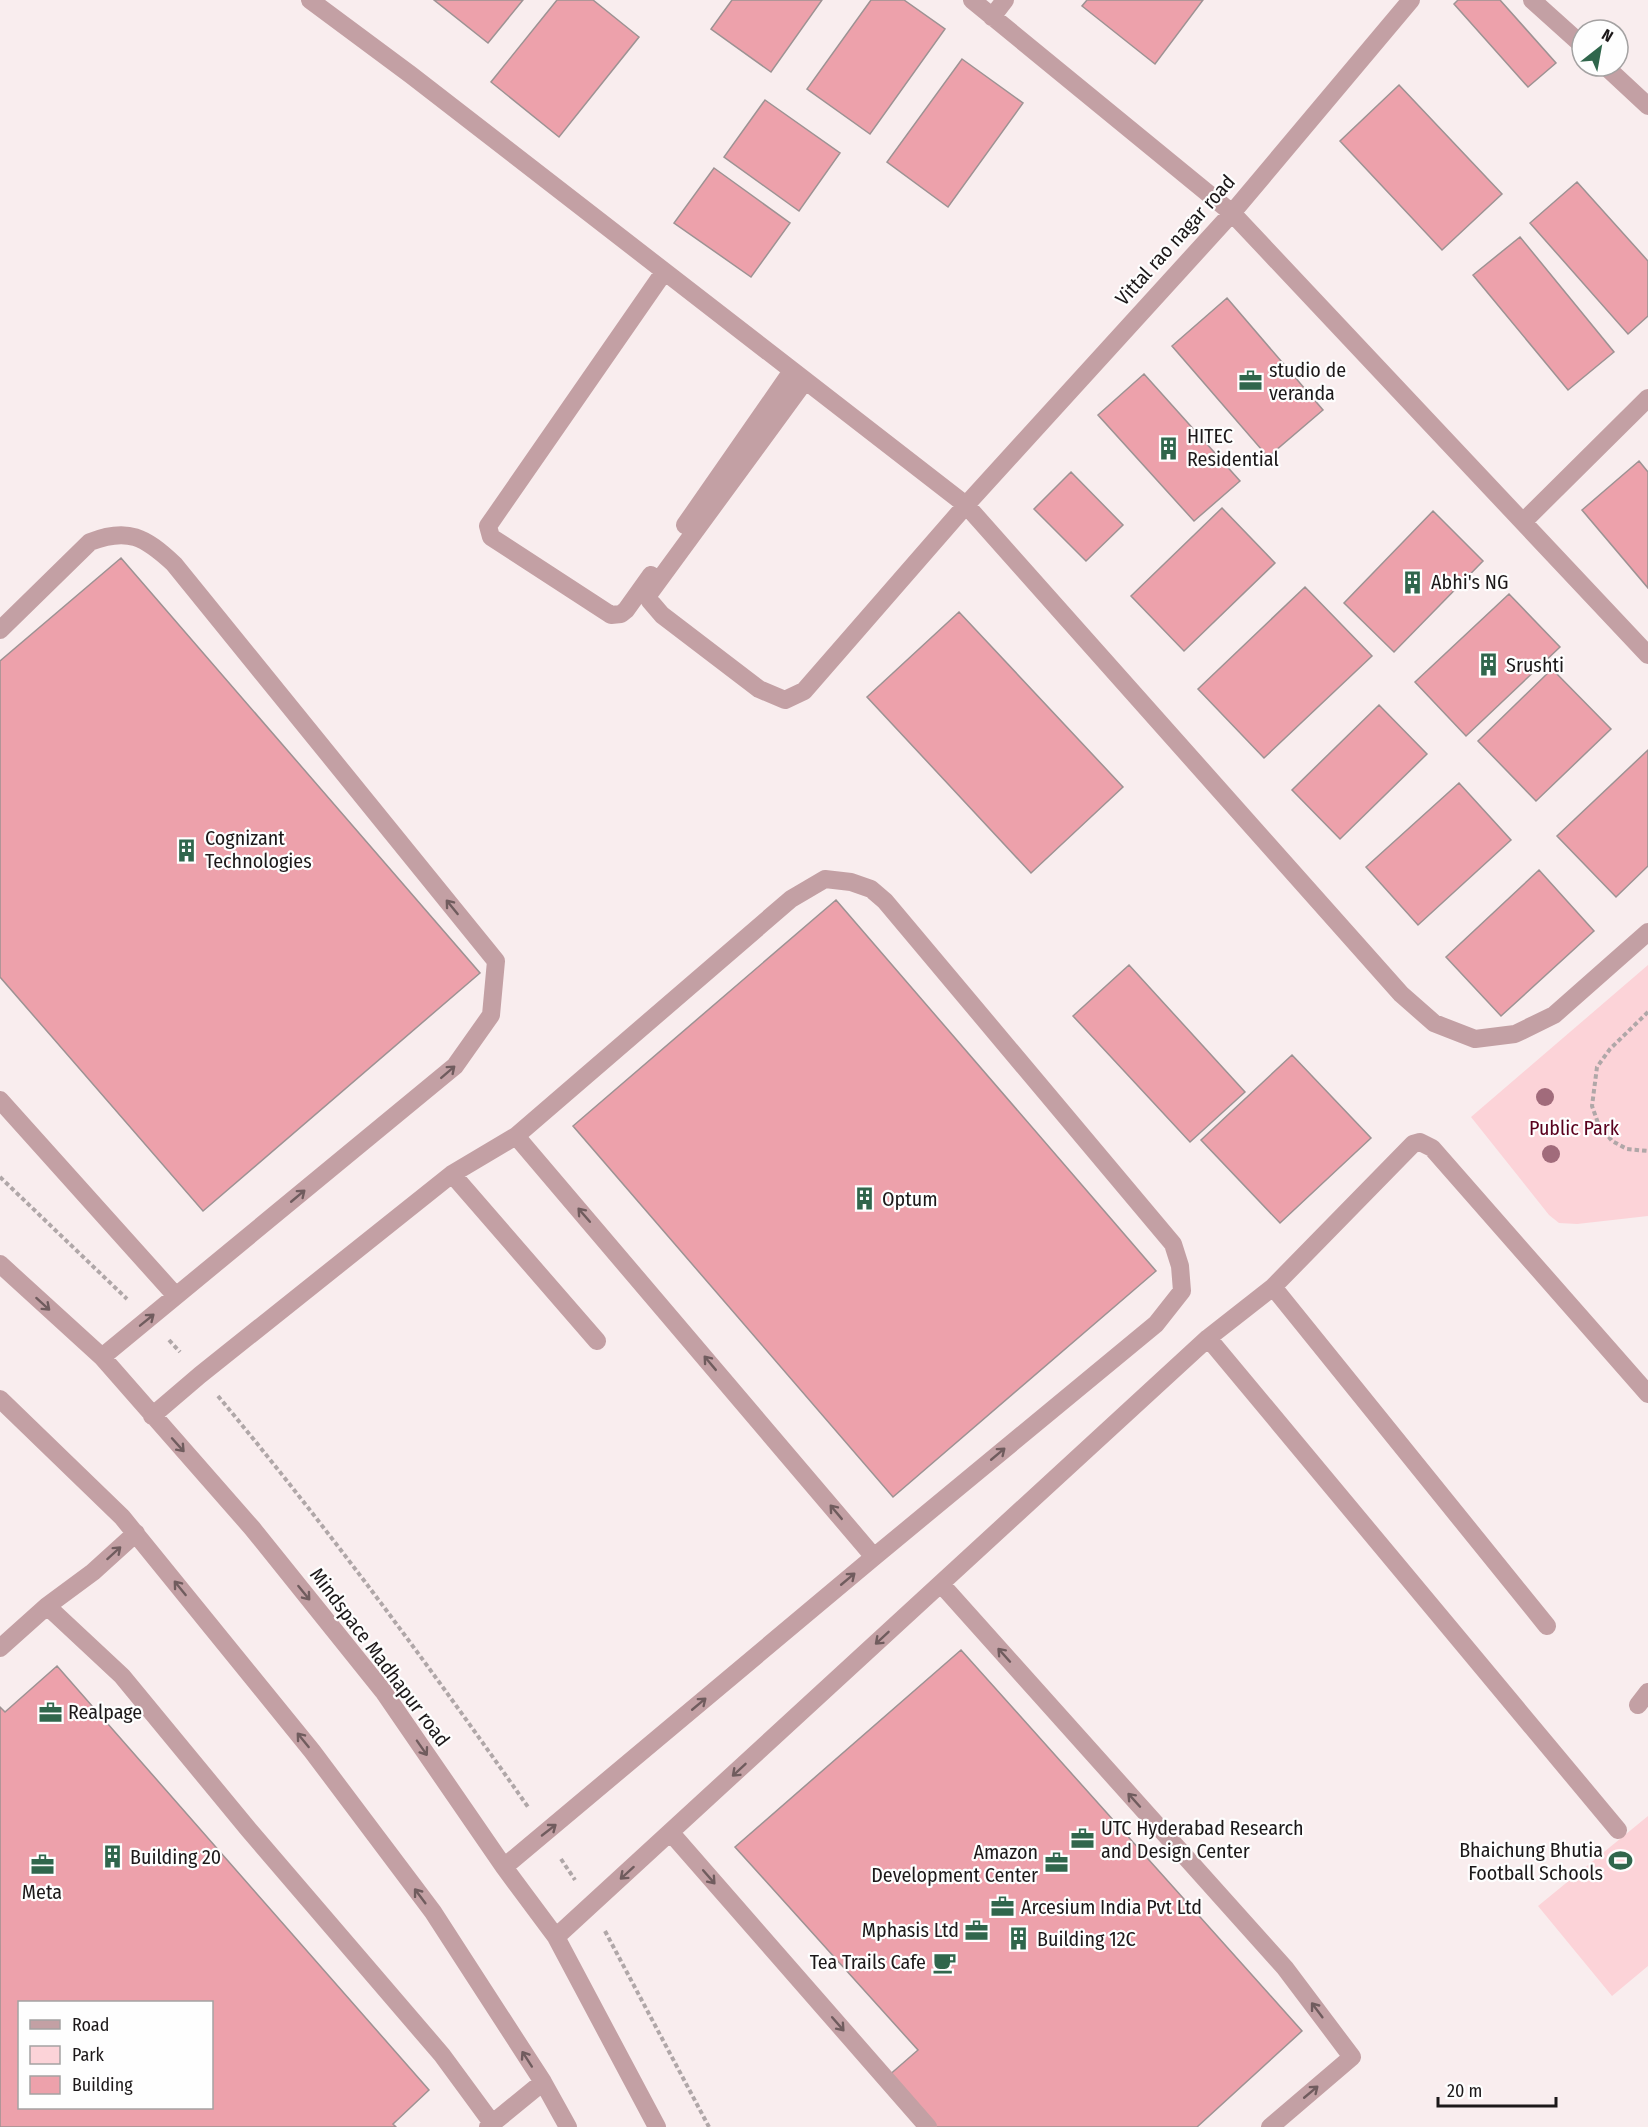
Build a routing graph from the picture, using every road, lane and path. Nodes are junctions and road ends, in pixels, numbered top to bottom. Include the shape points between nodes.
1 (310, 0) edge
2 (972, 0) edge
3 (1005, 0) edge
4 (1411, 0) edge
5 (1532, 0) edge
6 (992, 17) junction
7 (1570, 34) edge
8 (1618, 78) edge
9 (1648, 106) edge
10 (1232, 213) junction
11 (664, 272) junction
12 (798, 376) junction
13 (1648, 398) edge
14 (966, 505) junction
15 (1523, 522) junction
16 (0, 630) edge
17 (1648, 655) edge
18 (1648, 932) edge
19 (1648, 1012) edge
20 (0, 1100) edge
21 (516, 1136) junction
22 (1648, 1151) edge
23 (452, 1174) junction
24 (0, 1177) edge
25 (0, 1264) edge
26 (1273, 1287) junction
27 (176, 1296) junction
28 (149, 1319) junction
29 (1208, 1338) junction
30 (597, 1341) dead end
31 (102, 1357) junction
32 (200, 1375) junction
33 (1648, 1394) edge
34 (0, 1399) edge
35 (152, 1416) junction
36 (136, 1533) junction
37 (874, 1557) junction
38 (941, 1584) junction
39 (47, 1605) junction
40 (1547, 1626) dead end
41 (0, 1648) edge
42 (1618, 1830) dead end
43 (544, 1833) junction
44 (671, 1833) junction
45 (504, 1867) junction
46 (591, 1905) junction
47 (556, 1937) junction
48 (543, 2082) junction
49 (490, 2125) edge
50 (568, 2127) edge
51 (657, 2127) edge
52 (709, 2127) edge
53 (928, 2127) edge
54 (1270, 2127) edge

1 - 11 street
2 - 6 street
3 - 6 street
4 - 10 street, Vittal rao nagar road
5 - 7 street
6 - 10 street
8 - 9 street
10 - 14 street, Vittal rao nagar road
10 - 15 street
11 - 12 street
11 - 12 street via 488,526 491,537 611,615 621,615
12 - 14 street
12 - 14 street, Vittal rao nagar road via 649,594 662,615 688,635 759,689 785,700 804,692
13 - 15 street
14 - 18 street via 1401,994 1434,1023 1475,1038 1515,1034 1554,1015
15 - 17 street
27 -> 16 street via 455,1066 491,1015 496,961 174,564 154,546 129,534 108,535 90,542
19 - 22 path via 1597,1067 1592,1106 1598,1123 1612,1141 1627,1149
20 - 27 street
21 - 23 street
37 -> 21 street
37 -> 21 street via 1156,1324 1182,1291 1173,1244 892,910 871,889 825,879 791,899
23 - 30 street
23 - 32 street
24 - 28 path
25 -> 31 street, Mindspace Madhapur road
26 - 29 street
26 - 33 street via 1413,1144 1426,1143
26 - 40 street
27 - 28 street
31 -> 28 street
28 - 32 path
29 - 38 street
29 - 42 street
31 - 35 street, Mindspace Madhapur road
32 - 35 street
32 - 43 path via 360,1577
34 - 36 street
35 -> 45 street, Mindspace Madhapur road via 252,1528 383,1691
39 -> 36 street via 93,1572
48 -> 36 street via 433,1912 312,1752
43 -> 37 street
38 -> 44 street
54 -> 38 street via 1352,2057 1285,1968
39 - 41 street
39 - 49 street via 122,1676 442,2055
43 - 45 street
43 - 46 path
44 -> 46 street
44 -> 53 street
45 - 47 street, Mindspace Madhapur road
46 - 47 street
46 - 52 path
47 - 51 street, Mindspace Madhapur road
48 - 49 street
48 - 50 street

